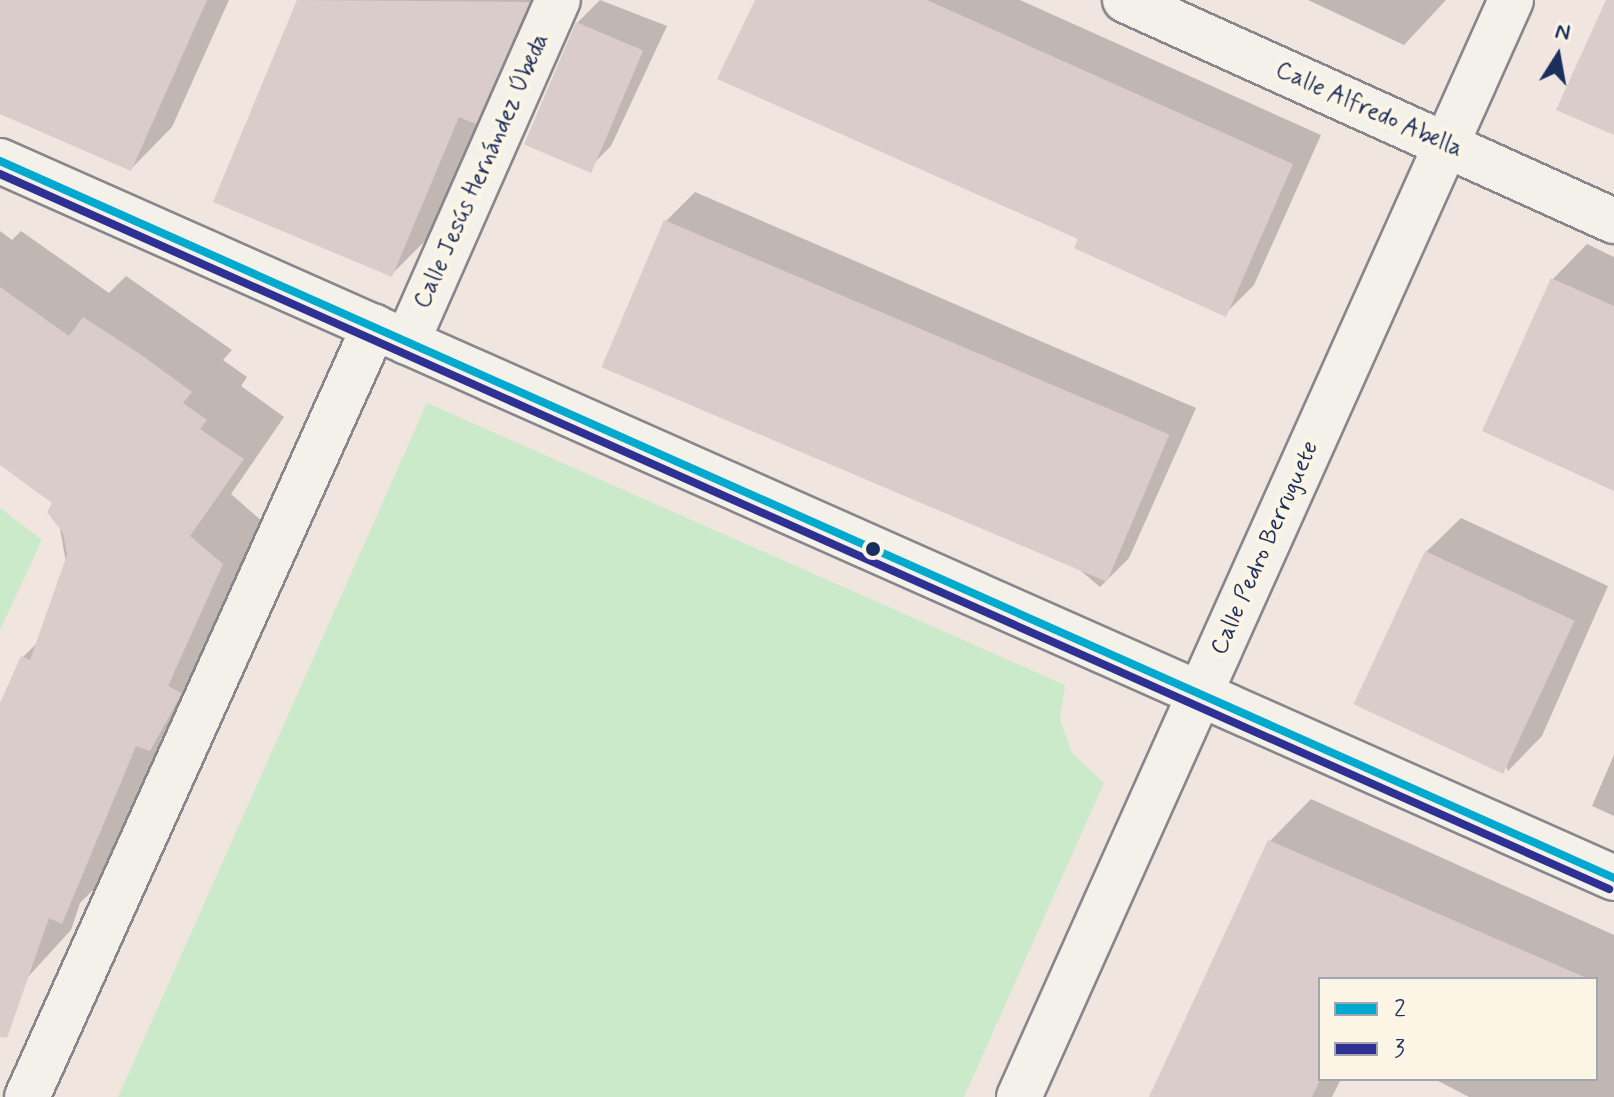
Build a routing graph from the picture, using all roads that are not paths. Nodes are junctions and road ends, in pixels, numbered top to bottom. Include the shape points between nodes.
1 (558, 0) edge
2 (1125, 0) edge
3 (1511, 0) edge
4 (1446, 145) junction
5 (0, 161) edge
6 (1614, 221) edge
7 (390, 334) junction
8 (1200, 693) junction
9 (1614, 878) edge
10 (27, 1097) edge
11 (1019, 1097) edge

1 - 7 street, Calle Jesús Hernández Úbeda
2 - 4 street, Calle Alfredo Abella
3 - 4 street, Calle Pedro Berruguete
4 - 6 street, Calle Alfredo Abella
4 - 8 street, Calle Pedro Berruguete
5 - 7 street
7 - 8 street
7 - 10 street, Calle Jesús Hernández Úbeda
8 - 9 street
8 - 11 street, Calle Pedro Berruguete

